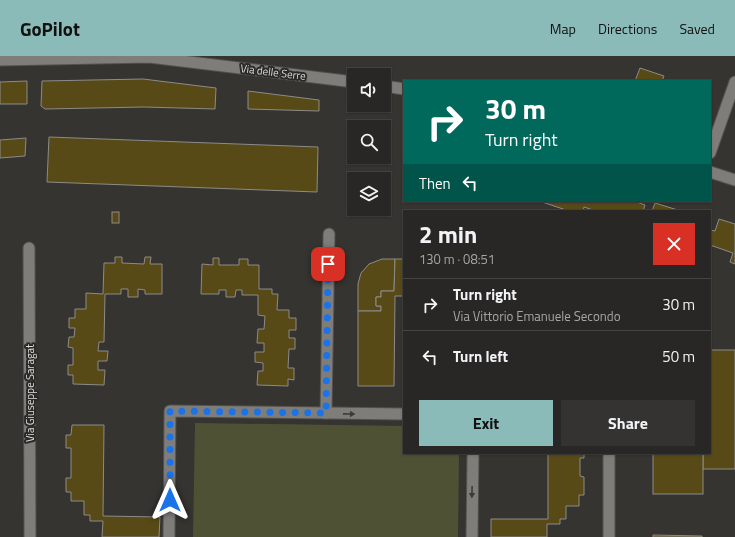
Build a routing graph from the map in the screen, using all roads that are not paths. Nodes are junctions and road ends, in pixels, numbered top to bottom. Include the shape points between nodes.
1 (149, 56) edge
2 (0, 60) edge
3 (347, 81) edge
4 (735, 82) edge
5 (391, 87) edge
6 (403, 89) edge
7 (711, 150) edge
8 (711, 172) edge
9 (735, 180) edge
10 (329, 234) dead end
11 (29, 248) dead end
12 (326, 413) junction
13 (403, 414) edge
14 (473, 454) edge
15 (609, 454) edge
16 (30, 537) edge
17 (169, 537) edge
18 (472, 537) edge
19 (609, 537) edge

1 - 2 street, Via delle Serre
1 - 3 street, Via delle Serre
4 - 7 street
5 - 6 street
8 - 9 street
10 - 12 street
11 - 16 street, Via Giuseppe Saragat
12 -> 13 street
12 - 17 street via 170,411
14 -> 18 street
15 - 19 street

